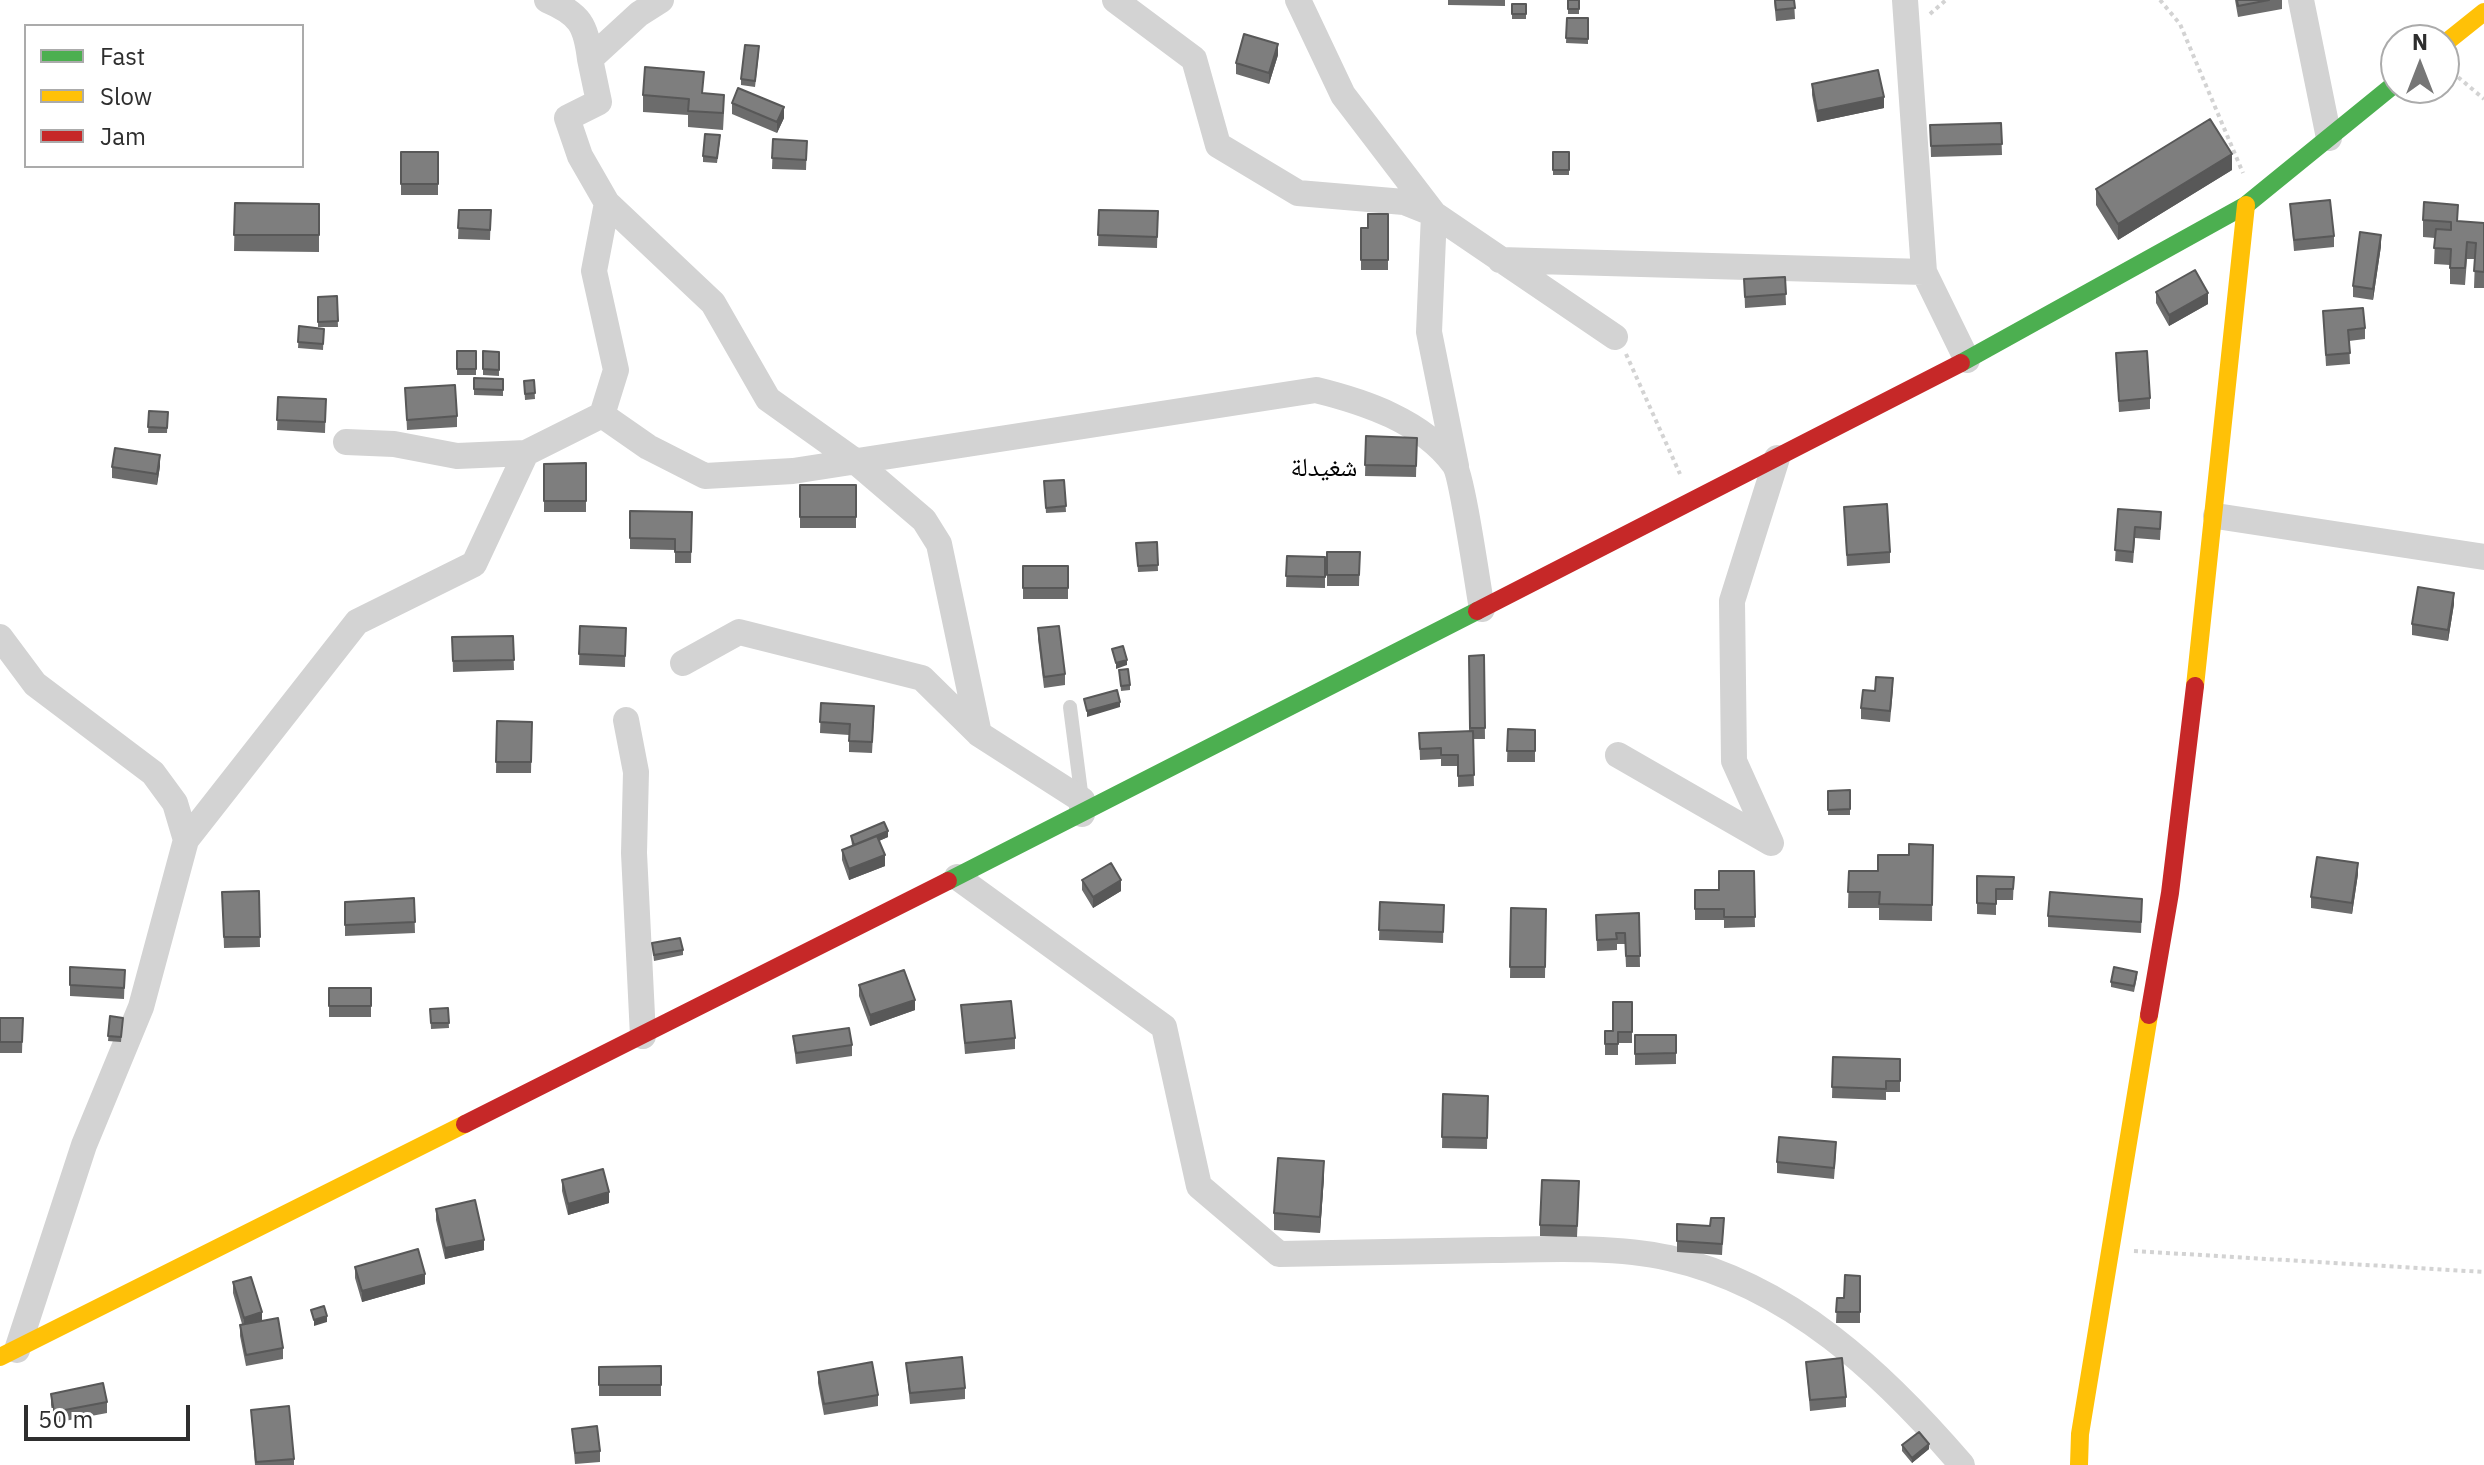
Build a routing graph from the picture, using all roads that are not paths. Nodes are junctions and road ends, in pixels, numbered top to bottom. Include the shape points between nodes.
1 (547, 0) edge
2 (1115, 0) edge
3 (1298, 0) edge
4 (1905, 0) edge
5 (2301, 0) edge
6 (2480, 0) edge
7 (646, 5) edge
8 (2484, 12) edge
9 (2460, 31) edge
10 (590, 59) junction
11 (2380, 96) edge
12 (2329, 138) junction
13 (2250, 201) junction
14 (607, 203) junction
15 (1434, 214) junction
16 (1500, 260) junction
17 (1924, 272) junction
18 (1615, 337) road end
19 (1967, 360) junction
20 (602, 415) junction
21 (346, 442) dead end
22 (526, 453) junction
23 (1777, 458) junction
24 (855, 461) junction
25 (1456, 466) junction
26 (2216, 516) junction
27 (2484, 557) edge
28 (1482, 609) junction
29 (0, 637) edge
30 (683, 663) dead end
31 (1070, 707) dead end
32 (626, 720) dead end
33 (979, 734) junction
34 (1618, 755) dead end
35 (1082, 807) junction
36 (186, 840) junction
37 (957, 877) junction
38 (643, 1036) junction
39 (8, 1354) edge
40 (1962, 1465) edge
41 (2079, 1465) edge

1 - 10 street via 567,9 587,30
2 - 15 street via 1194,59 1218,145 1298,193 1404,202
3 - 15 street via 1343,95
4 - 17 street
5 - 12 street
6 - 8 lane
7 - 10 street
8 - 9 street
10 - 14 street via 599,102 567,118 580,156
11 - 12 street
12 - 13 street
13 - 19 street
13 - 26 street
14 - 20 street via 594,271 616,370
14 - 24 street via 713,303 768,399
15 - 16 street
15 - 25 street via 1429,332
16 - 17 street
16 - 18 street
17 - 19 street
19 - 23 street
20 - 22 street
20 - 24 street via 648,447 705,476
21 - 22 street via 394,444 457,456
22 - 36 street via 474,564 357,622
23 - 28 street
23 - 34 street via 1732,601 1734,761 1771,843
24 - 25 street via 1316,390 1359,401 1412,426
24 - 33 street via 924,520 939,544
25 - 28 street
26 - 27 street
26 - 41 street via 2170,893 2108,1249
28 - 35 street
29 - 36 street via 35,684 153,773 175,803
30 - 33 street via 739,632 922,678
31 - 35 lane
32 - 38 street via 636,772 634,853
33 - 35 street
35 - 37 street
36 - 39 street via 141,1007
37 - 38 street
37 - 40 street via 1164,1027 1199,1186 1279,1254 1564,1249 1668,1257 1754,1287 1803,1316 1849,1350
38 - 39 street

